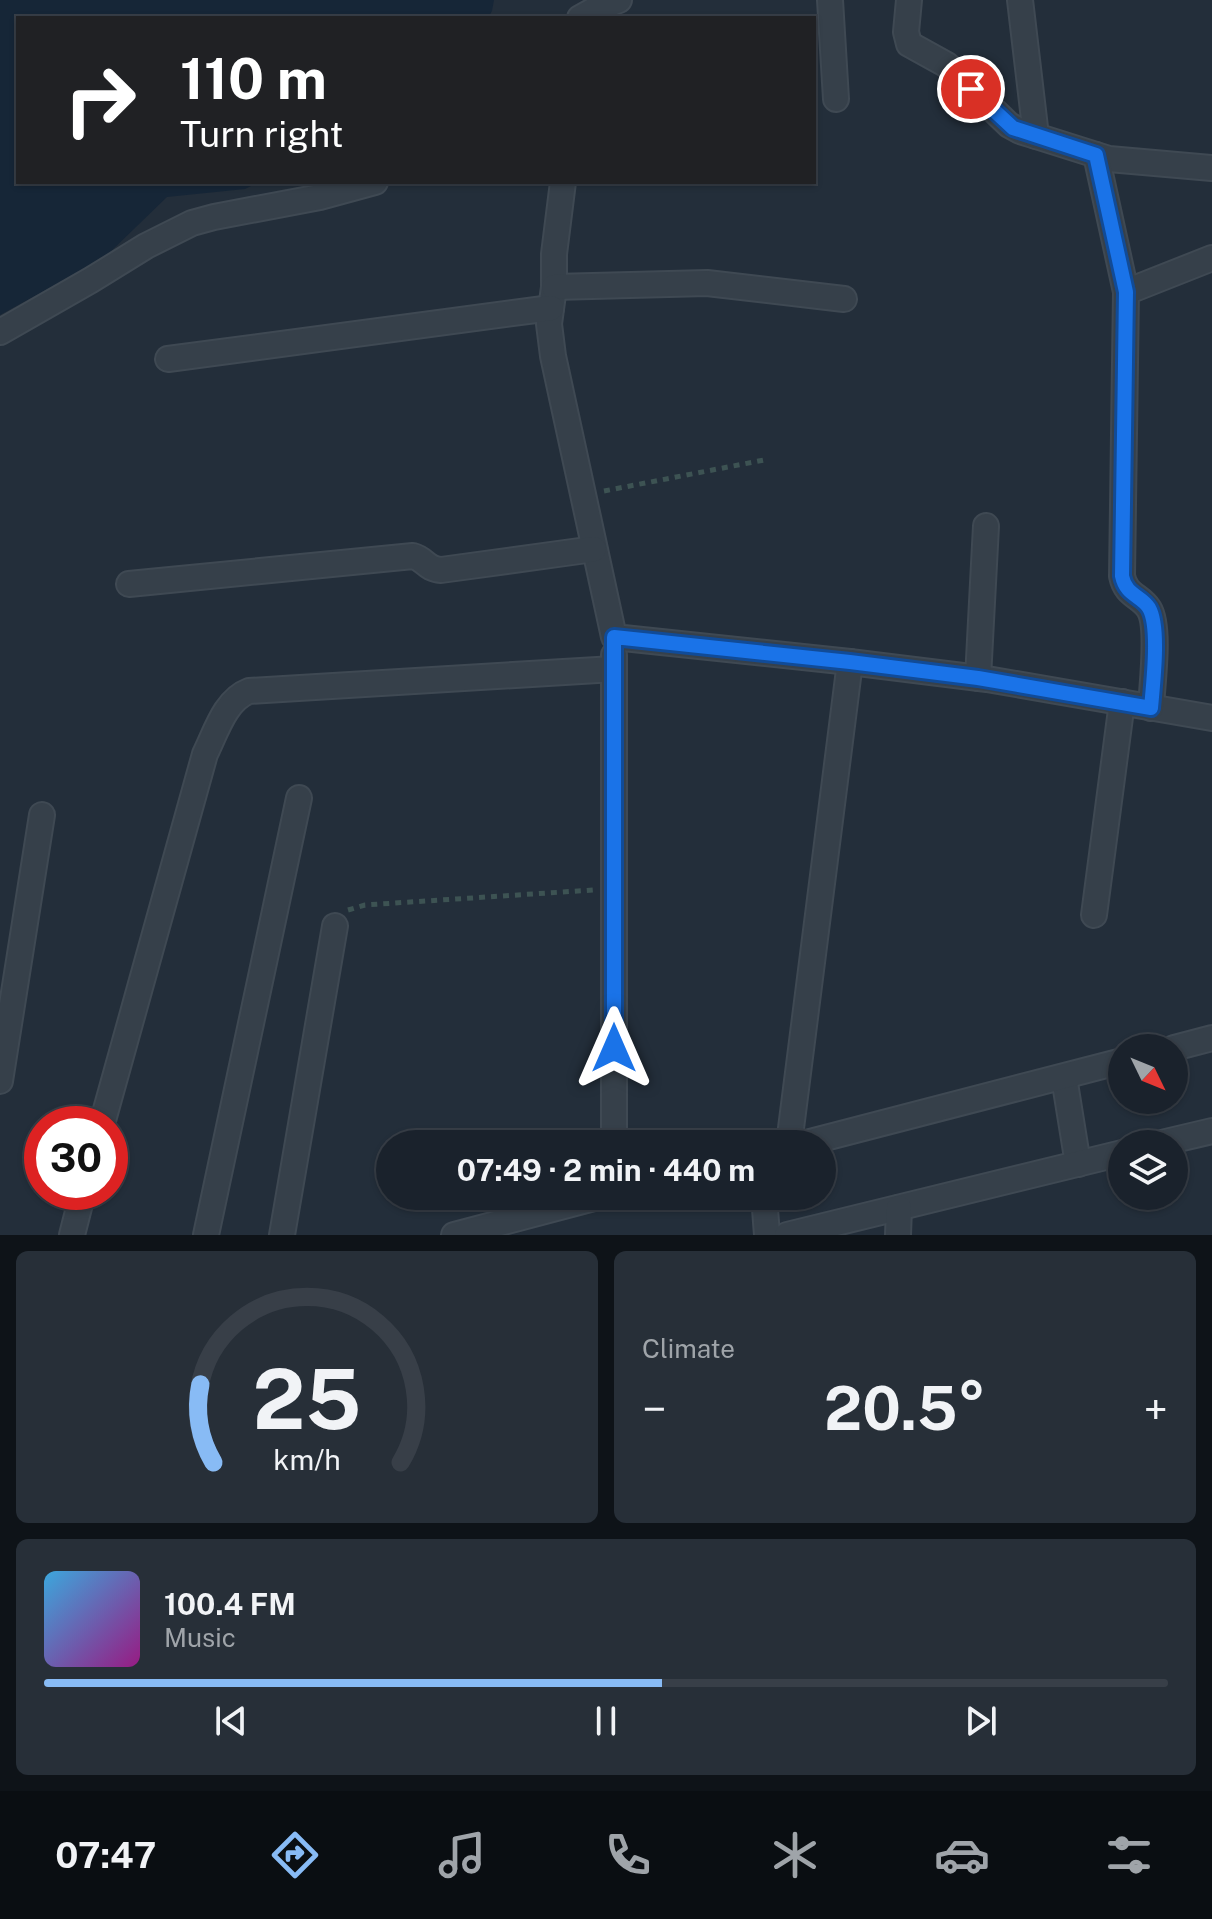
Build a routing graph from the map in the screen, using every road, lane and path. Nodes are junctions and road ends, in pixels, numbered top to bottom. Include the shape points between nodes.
1 (619, 0) edge
2 (830, 0) edge
3 (909, 0) edge
4 (1020, 0) edge
5 (584, 16) edge
6 (836, 99) dead end
7 (1036, 136) junction
8 (1096, 155) junction
9 (1212, 168) edge
10 (368, 184) edge
11 (563, 184) edge
12 (1212, 258) edge
13 (1126, 292) junction
14 (552, 298) junction
15 (844, 299) dead end
16 (0, 332) edge
17 (168, 359) dead end
18 (764, 460) dead end
19 (582, 495) junction
20 (986, 526) dead end
21 (594, 549) junction
22 (129, 584) dead end
23 (614, 637) junction
24 (850, 662) junction
25 (614, 669) junction
26 (978, 678) junction
27 (1122, 702) junction
28 (1151, 708) junction
29 (1212, 718) edge
30 (299, 798) dead end
31 (42, 815) dead end
32 (614, 888) junction
33 (1094, 915) dead end
34 (335, 926) joint
35 (1212, 1038) edge
36 (1188, 1044) edge
37 (1108, 1065) edge
38 (1064, 1077) junction
39 (0, 1081) edge
40 (107, 1106) edge
41 (614, 1130) edge
42 (791, 1130) edge
43 (1212, 1131) edge
44 (836, 1135) edge
45 (1188, 1137) edge
46 (1074, 1143) junction
47 (1108, 1150) edge
48 (899, 1208) junction
49 (78, 1210) edge
50 (549, 1210) edge
51 (765, 1210) edge
52 (829, 1230) edge
53 (72, 1235) edge
54 (206, 1235) edge
55 (282, 1235) edge
56 (454, 1235) edge
57 (767, 1235) edge
58 (787, 1235) edge
59 (898, 1235) edge

1 - 5 street
2 - 6 street
3 - 7 street via 909,44 947,65 1009,125
4 - 7 street
7 - 8 street
8 - 9 street
8 - 13 street
10 - 16 street via 192,223
11 - 14 street
12 - 13 street
13 - 28 street via 1122,576 1127,590 1147,605 1155,624
14 - 15 street via 707,283
14 - 17 street
14 - 19 street via 553,356
18 - 19 path
19 - 21 street
20 - 26 street
21 - 22 street via 441,570 413,556
21 - 23 street
23 - 24 street
23 - 25 street
24 - 26 street
24 - 42 street
25 - 32 street
25 - 40 street via 249,691 237,697 205,754
26 - 27 street
27 - 28 street
27 - 33 street
28 - 29 street
30 - 54 street
31 - 39 street
32 - 34 path via 365,905 347,910
32 - 41 street
34 - 55 street
35 - 36 street
37 - 38 street
38 - 44 street
38 - 46 street
43 - 45 street
46 - 47 street
46 - 48 street
48 - 52 street
48 - 59 street
49 - 53 street
50 - 56 street
51 - 57 street
52 - 58 street

